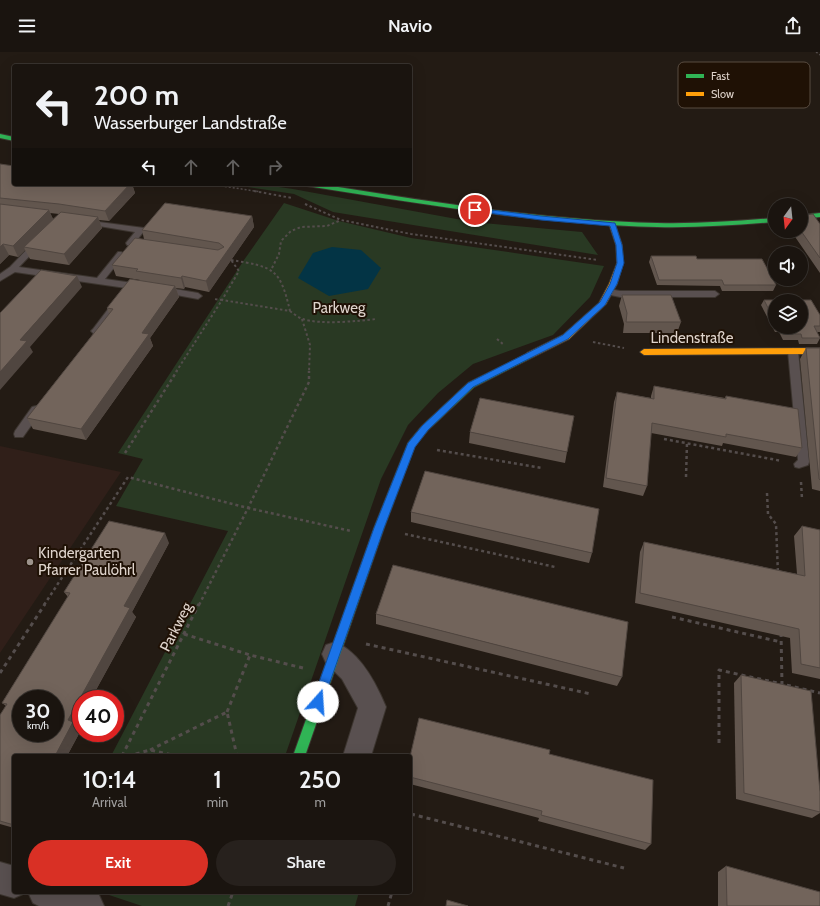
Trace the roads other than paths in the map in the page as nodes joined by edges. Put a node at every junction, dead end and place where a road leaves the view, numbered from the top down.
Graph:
1 (0, 136) edge
2 (12, 139) edge
3 (320, 186) edge
4 (820, 215) edge
5 (808, 216) edge
6 (768, 220) edge
7 (78, 221) edge
8 (612, 224) junction
9 (46, 235) edge
10 (130, 243) junction
11 (153, 247) edge
12 (13, 269) junction
13 (44, 272) junction
14 (0, 278) edge
15 (100, 280) junction
16 (34, 283) edge
17 (131, 285) junction
18 (609, 292) junction
19 (715, 294) dead end
20 (198, 296) dead end
21 (89, 341) edge
22 (793, 351) junction
23 (820, 351) edge
24 (644, 352) road end
25 (42, 403) edge
26 (19, 434) dead end
27 (799, 464) road end
28 (334, 656) junction
29 (300, 754) edge
30 (358, 754) edge
31 (0, 878) edge
32 (12, 881) edge
33 (50, 894) edge
34 (88, 906) edge

1 - 2 street
3 - 8 street
4 - 5 street
6 - 8 street
7 - 10 lane
8 - 18 street
9 - 12 lane
10 - 11 lane
10 - 15 lane
12 - 13 lane
12 - 14 lane
13 - 15 lane
13 - 16 lane
15 - 17 lane
17 - 20 lane
17 - 21 lane
18 - 19 lane
18 - 28 street
22 - 23 street, Lindenstraße
22 - 24 street, Lindenstraße
22 - 27 lane
25 - 26 lane
28 - 29 street
28 - 30 street
31 - 32 street
33 - 34 street

